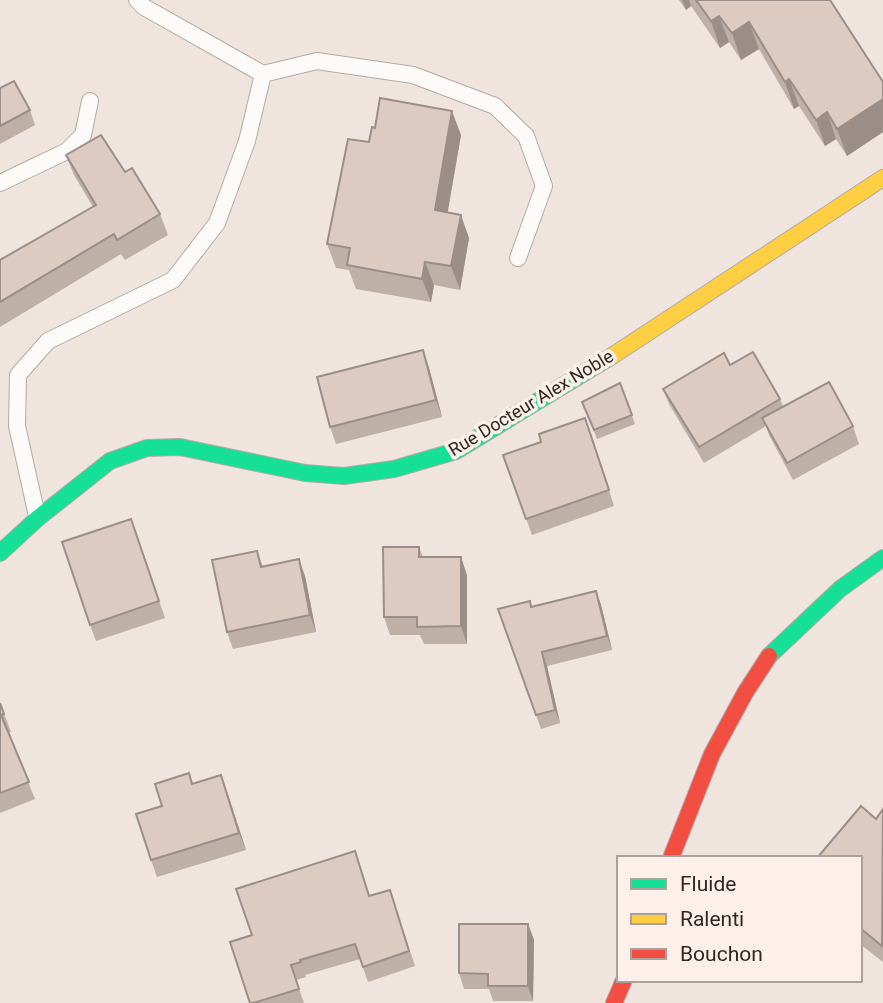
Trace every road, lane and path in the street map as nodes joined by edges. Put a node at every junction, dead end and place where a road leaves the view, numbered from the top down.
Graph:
1 (137, 0) edge
2 (263, 74) junction
3 (90, 101) dead end
4 (883, 177) edge
5 (0, 183) edge
6 (518, 258) dead end
7 (38, 518) junction
8 (0, 553) edge
9 (883, 558) edge
10 (672, 856) edge
11 (623, 982) edge
12 (614, 1003) edge

1 - 2 lane
2 - 6 lane
2 - 7 lane
3 - 5 lane
4 - 7 street, Rue Docteur Alex Noble
7 - 8 street, Rue Docteur Alex Noble
9 - 10 street
11 - 12 street

